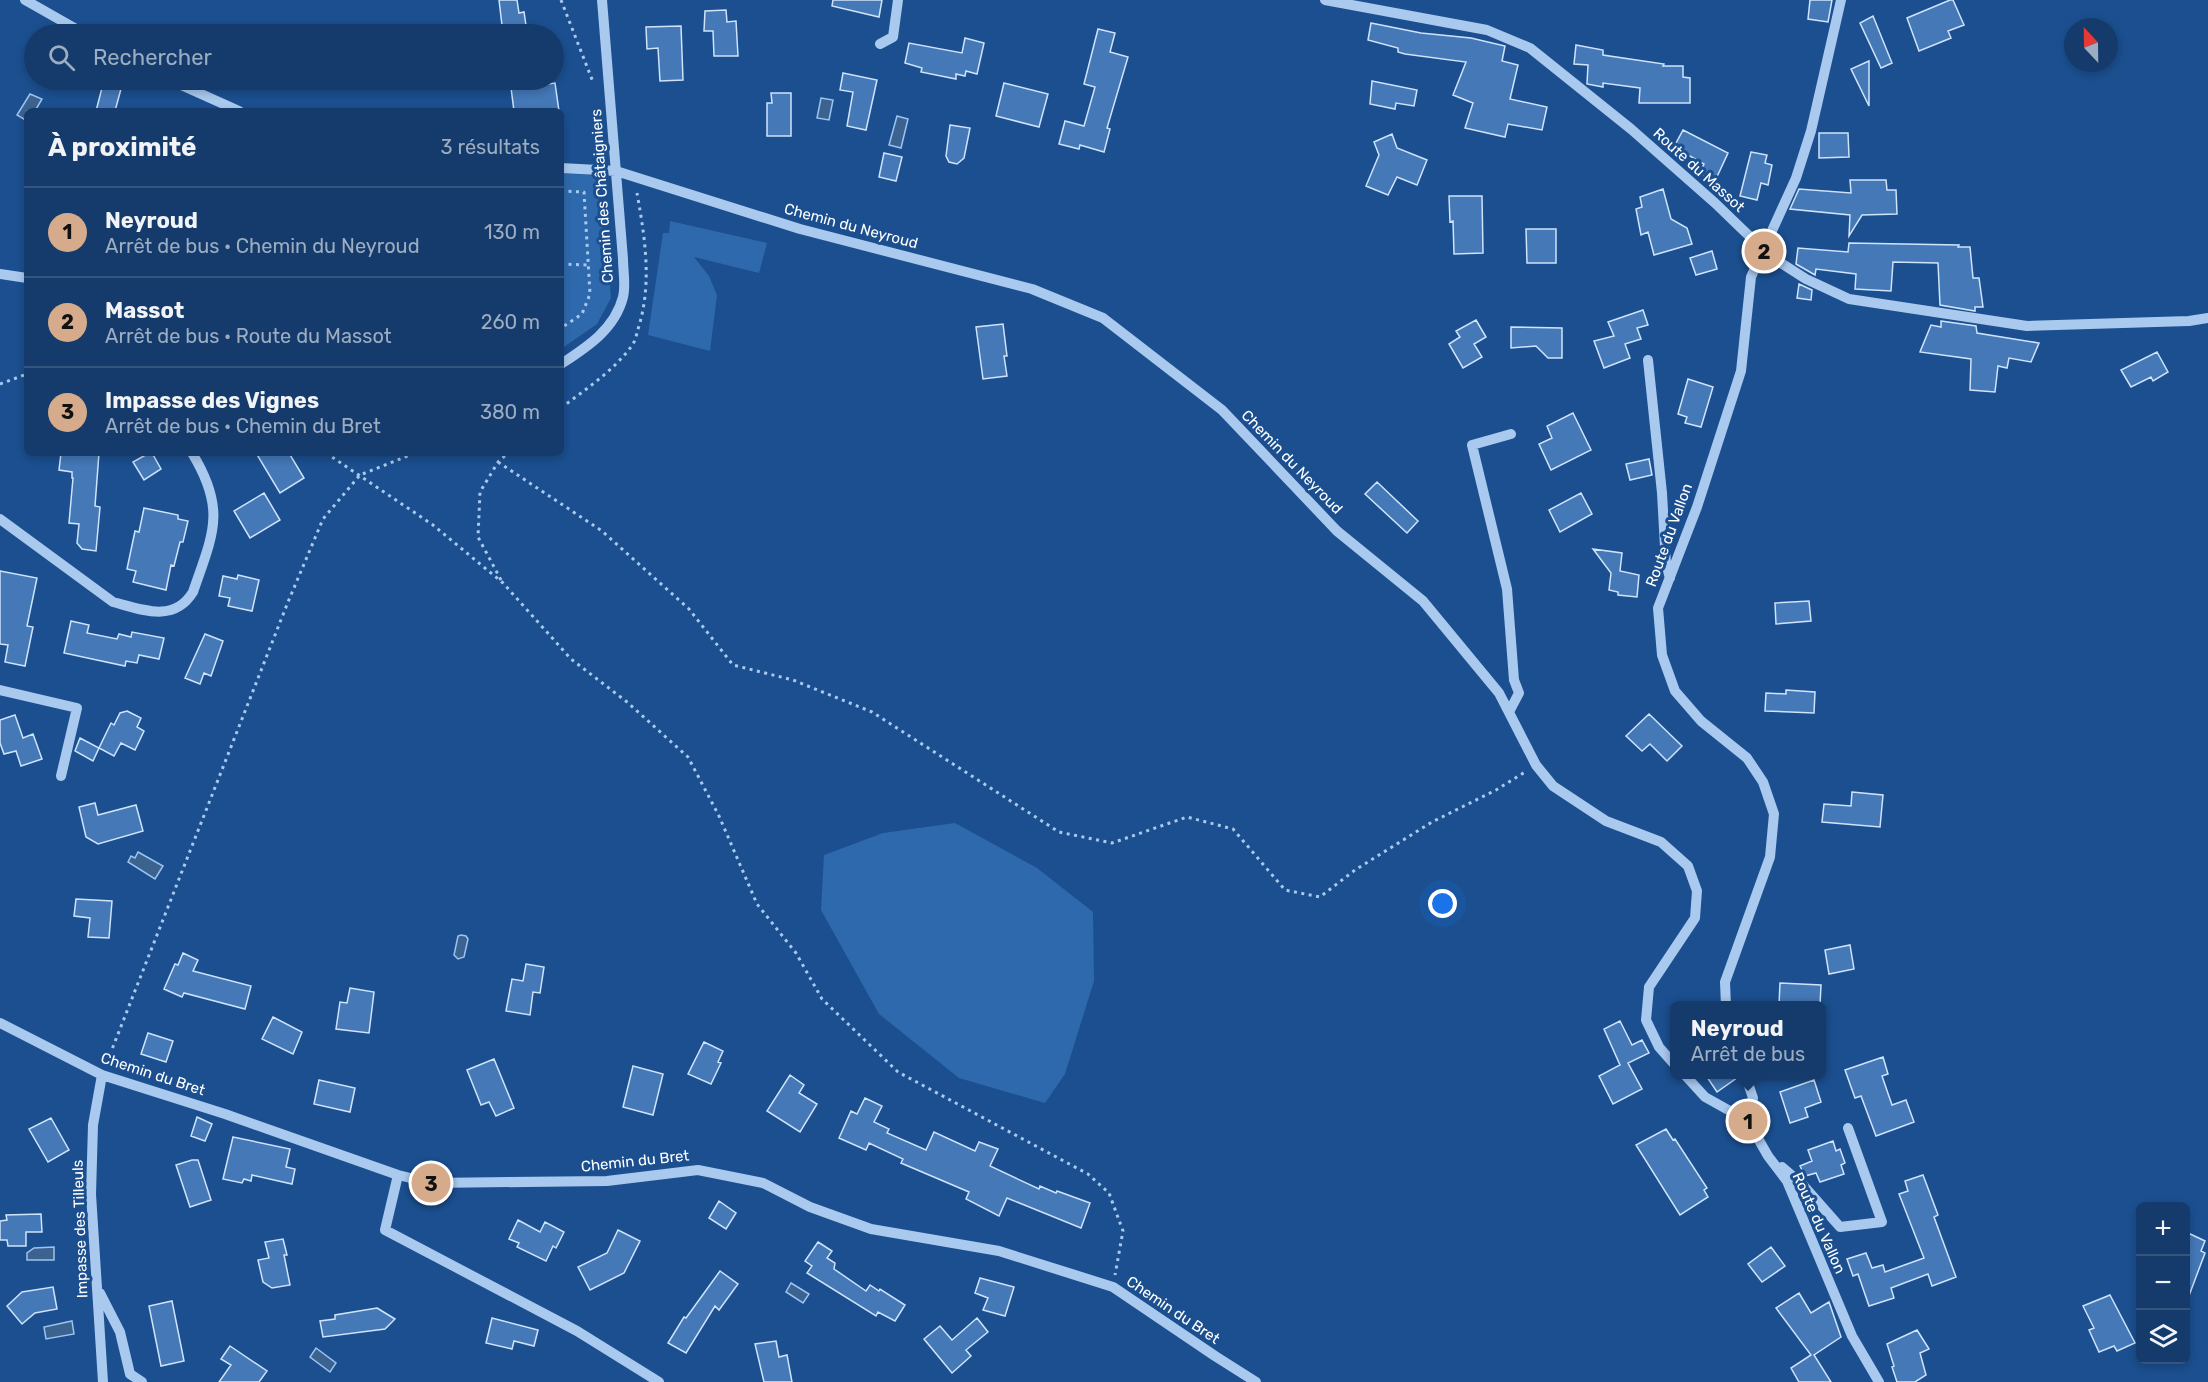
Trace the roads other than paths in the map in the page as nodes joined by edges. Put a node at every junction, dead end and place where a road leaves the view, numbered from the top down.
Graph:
1 (25, 0) edge
2 (602, 0) edge
3 (898, 0) edge
4 (1325, 0) edge
5 (1842, 0) edge
6 (67, 24) edge
7 (880, 44) dead end
8 (192, 90) edge
9 (232, 108) edge
10 (564, 168) edge
11 (616, 171) junction
12 (1764, 250) junction
13 (0, 274) edge
14 (24, 278) edge
15 (2208, 318) edge
16 (1648, 360) dead end
17 (564, 362) edge
18 (1511, 434) dead end
19 (194, 456) edge
20 (0, 519) edge
21 (1670, 578) junction
22 (0, 690) edge
23 (1509, 712) junction
24 (61, 776) dead end
25 (1726, 1001) edge
26 (0, 1023) edge
27 (1670, 1059) edge
28 (102, 1075) junction
29 (1689, 1079) edge
30 (1747, 1079) edge
31 (1749, 1121) junction
32 (1848, 1128) dead end
33 (1768, 1156) junction
34 (398, 1175) junction
35 (97, 1287) junction
36 (103, 1382) edge
37 (142, 1382) edge
38 (659, 1382) edge
39 (1256, 1382) edge
40 (1879, 1382) edge

1 - 6 street
2 - 11 street, Chemin des Châtaigniers
3 - 7 street
4 - 12 street, Route du Massot
5 - 12 street, Route du Vallon
8 - 9 street
10 - 11 street, Chemin du Neyroud
11 - 17 street, Chemin des Châtaigniers
11 - 23 street, Chemin du Neyroud
12 - 15 street, Route du Massot
12 - 21 street, Route du Vallon
13 - 14 street
16 - 21 street
18 - 23 street
19 - 20 street
21 - 25 street, Route du Vallon
22 - 24 street
23 - 27 street, Chemin du Neyroud
26 - 28 street, Chemin du Bret
28 - 34 street, Chemin du Bret
28 - 35 street, Impasse des Tilleuls
29 - 31 street
30 - 31 street
31 - 33 street, Route du Vallon
32 - 33 street
33 - 40 street, Route du Vallon
34 - 38 street
34 - 39 street, Chemin du Bret
35 - 36 street, Impasse des Tilleuls
35 - 37 street

